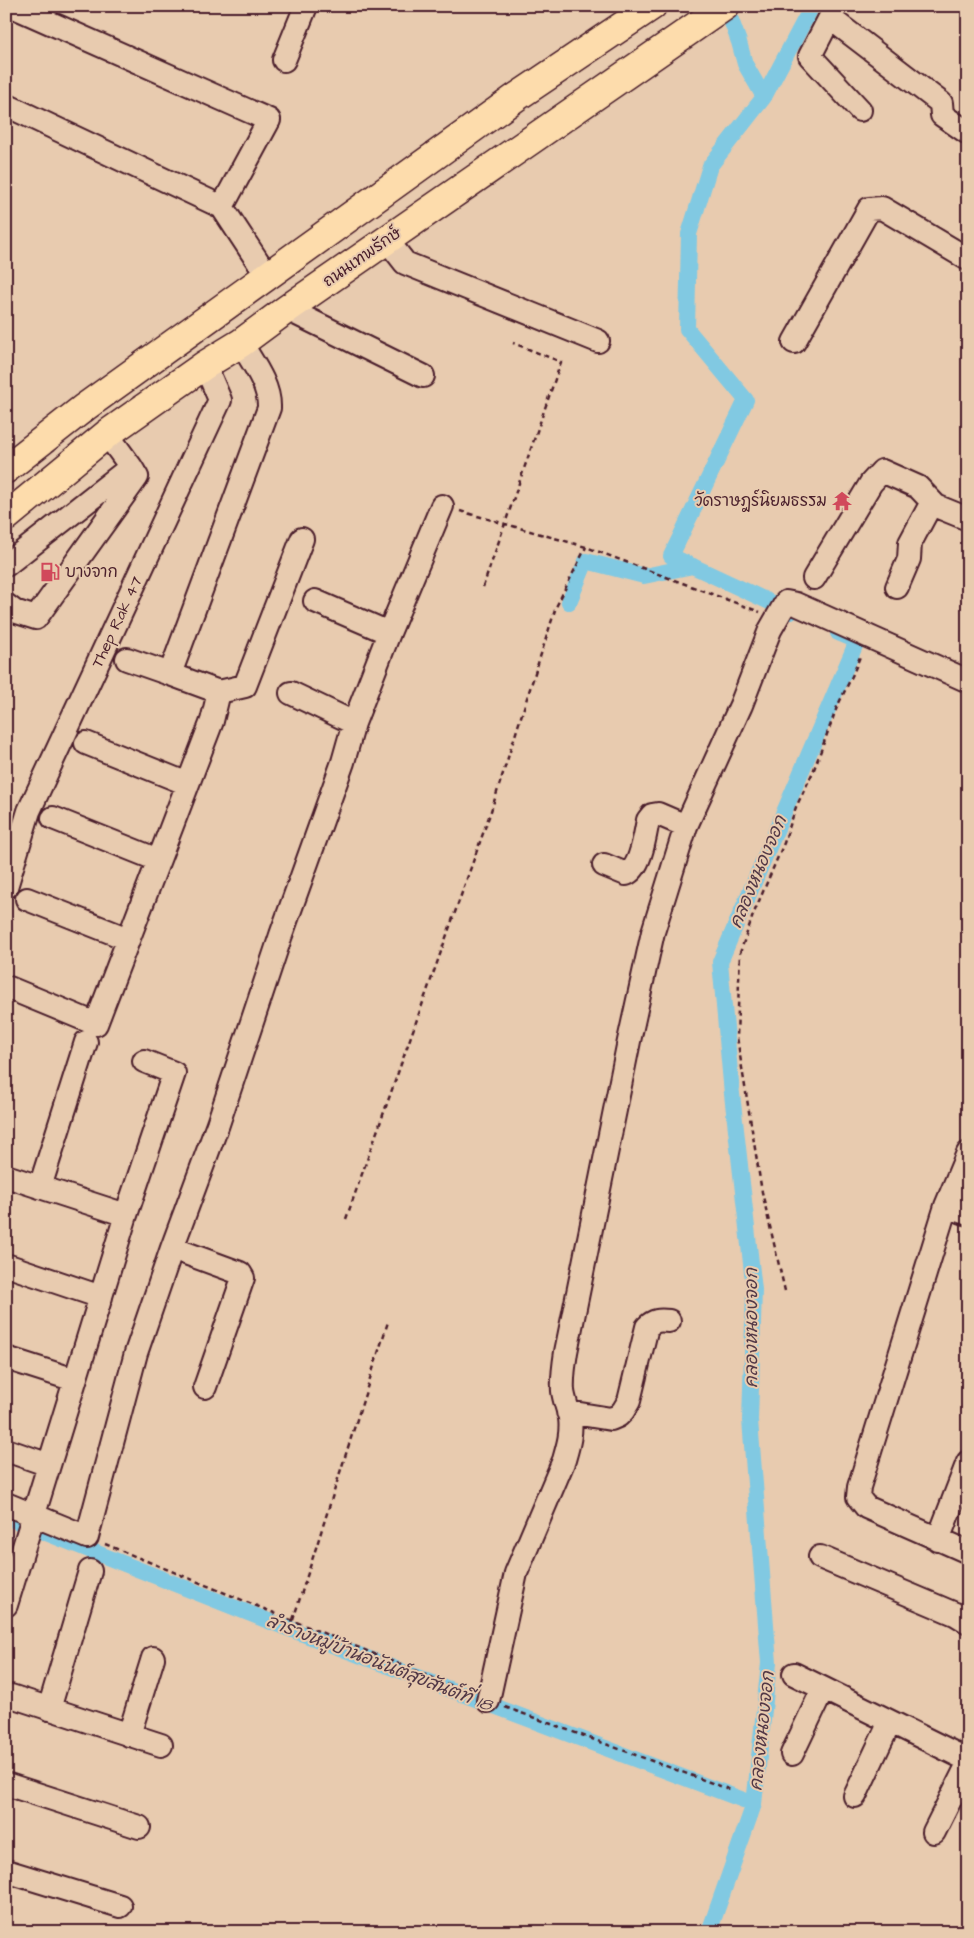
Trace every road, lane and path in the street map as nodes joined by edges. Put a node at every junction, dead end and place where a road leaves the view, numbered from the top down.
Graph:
1 (11, 6) edge
2 (306, 6) edge
3 (652, 6) edge
4 (725, 6) edge
5 (6, 12) edge
6 (833, 12) edge
7 (284, 60) dead end
8 (6, 105) edge
9 (860, 110) dead end
10 (968, 133) edge
11 (222, 207) junction
12 (387, 240) junction
13 (968, 259) edge
14 (268, 277) junction
15 (287, 309) junction
16 (598, 341) dead end
17 (794, 342) dead end
18 (242, 343) junction
19 (513, 343) dead end
20 (205, 365) junction
21 (423, 376) dead end
22 (106, 434) junction
23 (131, 467) junction
24 (6, 469) edge
25 (932, 502) junction
26 (442, 506) joint
27 (6, 517) edge
28 (968, 519) edge
29 (506, 524) junction
30 (302, 539) dead end
31 (586, 547) junction
32 (6, 565) edge
33 (814, 578) dead end
34 (483, 587) dead end
35 (897, 587) dead end
36 (315, 601) dead end
37 (6, 605) edge
38 (777, 617) junction
39 (389, 633) junction
40 (867, 637) junction
41 (127, 659) dead end
42 (170, 674) junction
43 (968, 681) edge
44 (219, 692) junction
45 (291, 693) dead end
46 (354, 723) junction
47 (86, 744) dead end
48 (188, 784) junction
49 (53, 818) dead end
50 (686, 826) junction
51 (158, 860) junction
52 (604, 865) dead end
53 (7, 885) edge
54 (27, 899) dead end
55 (128, 939) junction
56 (8, 988) dead end
57 (86, 1042) dead end
58 (144, 1061) dead end
59 (968, 1153) edge
60 (6, 1176) edge
61 (40, 1187) junction
62 (946, 1206) junction
63 (968, 1214) edge
64 (126, 1215) junction
65 (346, 1219) dead end
66 (172, 1248) junction
67 (6, 1265) edge
68 (785, 1291) dead end
69 (101, 1297) junction
70 (669, 1321) dead end
71 (388, 1322) dead end
72 (6, 1358) edge
73 (75, 1380) junction
74 (205, 1387) dead end
75 (568, 1412) junction
76 (6, 1450) edge
77 (968, 1462) edge
78 (49, 1465) junction
79 (6, 1504) edge
80 (30, 1523) junction
81 (87, 1537) junction
82 (938, 1540) junction
83 (968, 1552) edge
84 (820, 1557) dead end
85 (90, 1571) dead end
86 (6, 1605) edge
87 (293, 1620) junction
88 (968, 1622) edge
89 (153, 1658) dead end
90 (794, 1674) dead end
91 (823, 1689) junction
92 (8, 1700) edge
93 (488, 1701) junction
94 (48, 1709) junction
95 (890, 1722) junction
96 (129, 1735) junction
97 (161, 1745) dead end
98 (792, 1754) dead end
99 (968, 1762) edge
100 (6, 1784) edge
101 (731, 1790) dead end
102 (855, 1796) dead end
103 (138, 1827) dead end
104 (934, 1832) dead end
105 (6, 1871) edge
106 (120, 1906) dead end

1 - 5 street
1 - 11 street
2 - 7 street
3 - 14 main road
4 - 12 main road, ถนนเทพรักษ์
6 - 9 street
6 - 10 street
8 - 11 street
11 - 14 street
12 - 15 main road, ถนนเทพรักษ์
12 - 16 street
13 - 17 street
14 - 24 main road
15 - 18 main road, ถนนเทพรักษ์
15 - 21 street
18 - 20 main road, ถนนเทพรักษ์
18 - 42 street
19 - 29 path
20 - 22 main road, ถนนเทพรักษ์
20 - 53 street, Thep Rak 47
22 - 23 street
22 - 27 main road, ถนนเทพรักษ์
23 - 32 street
23 - 37 street
25 - 28 street
25 - 33 street
25 - 35 street
26 - 29 path
26 - 39 street
29 - 31 path
29 - 34 path
30 - 44 street
31 - 38 path
31 - 65 path
36 - 39 street
38 - 40 street
38 - 50 street
39 - 46 street
40 - 43 street
40 - 68 path
41 - 42 street
42 - 44 street
44 - 48 street
45 - 46 street
46 - 66 street
47 - 48 street
48 - 51 street
49 - 51 street
50 - 52 street
50 - 75 street
51 - 55 street
54 - 55 street
55 - 56 street
57 - 61 street
58 - 64 street
59 - 62 street
60 - 61 street
61 - 64 street
62 - 63 street
62 - 82 street
64 - 69 street
66 - 74 street
66 - 81 street
67 - 69 street
69 - 73 street
70 - 75 street
71 - 87 path
72 - 73 street
73 - 78 street
75 - 93 street
76 - 78 street
77 - 82 street
78 - 80 street
79 - 80 street
80 - 81 street
80 - 86 street
81 - 87 path
82 - 83 street
84 - 88 street
85 - 94 street
87 - 93 path
89 - 96 street
90 - 91 street
91 - 95 street
91 - 98 street
92 - 94 street
93 - 101 path
94 - 96 street
95 - 99 street
95 - 102 street
96 - 97 street
99 - 104 street
100 - 103 street
105 - 106 street

